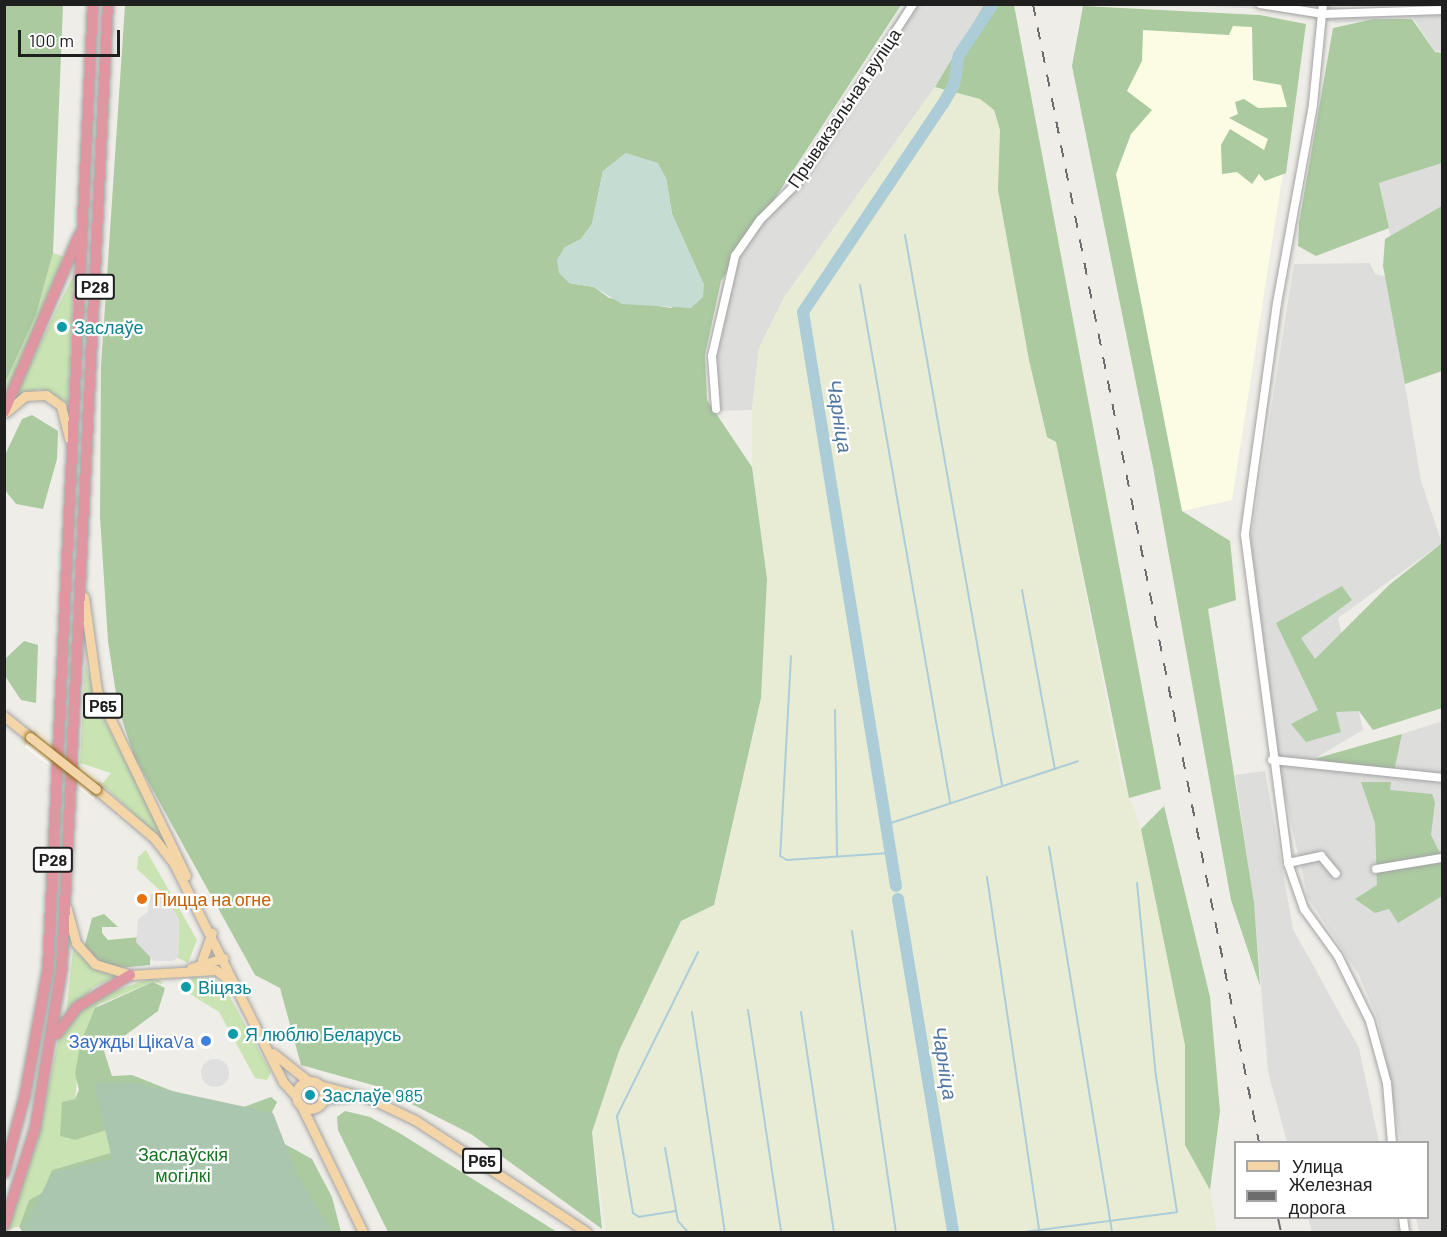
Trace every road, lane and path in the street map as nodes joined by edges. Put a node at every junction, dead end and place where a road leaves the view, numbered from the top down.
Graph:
1 (93, 4) edge
2 (108, 4) edge
3 (913, 4) edge
4 (1260, 4) edge
5 (1323, 4) edge
6 (1443, 10) edge
7 (1323, 14) junction
8 (84, 217) junction
9 (716, 409) dead end
10 (4, 413) edge
11 (71, 457) junction
12 (82, 570) junction
13 (4, 716) edge
14 (1272, 760) junction
15 (1443, 778) edge
16 (1443, 858) edge
17 (1288, 863) junction
18 (1376, 869) dead end
19 (1335, 874) dead end
20 (190, 890) junction
21 (66, 902) junction
22 (212, 933) junction
23 (224, 958) junction
24 (202, 960) junction
25 (191, 968) junction
26 (216, 970) junction
27 (130, 975) junction
28 (240, 991) junction
29 (53, 1043) junction
30 (272, 1052) junction
31 (308, 1081) junction
32 (319, 1085) junction
33 (363, 1096) junction
34 (298, 1100) junction
35 (321, 1102) junction
36 (316, 1130) junction
37 (1392, 1141) edge
38 (4, 1173) edge
39 (4, 1226) edge
40 (363, 1233) edge
41 (587, 1233) edge

1 - 8 highway, Р28
2 - 12 highway, Р28
3 - 9 street, Прывакзальная вуліца
4 - 7 street
5 - 7 street
6 - 7 street
7 - 14 street
8 - 10 highway
8 - 11 highway, Р28
10 - 11 main road
11 - 38 highway, Р28
12 - 20 main road, Р65
12 - 21 highway, Р28
13 - 20 main road, Р65, bridge
14 - 15 street
14 - 17 street
16 - 18 street
17 - 19 street
17 - 37 street
20 - 22 main road, Р65
21 - 27 main road
21 - 29 highway, Р28
22 - 23 main road, Р65
22 - 24 main road
23 - 24 main road
23 - 26 main road
23 - 28 main road, Р65
24 - 25 main road
25 - 26 main road
25 - 27 main road
26 - 28 main road
27 - 29 highway
28 - 30 main road, Р65
29 - 39 highway, Р28
30 - 31 main road, Р65
30 - 34 main road, Р65
31 - 32 main road, Р65
31 - 34 main road
32 - 33 main road, Р65
32 - 35 main road
33 - 35 main road
33 - 41 main road, Р65
34 - 35 main road
34 - 36 main road
35 - 36 main road
36 - 40 main road

